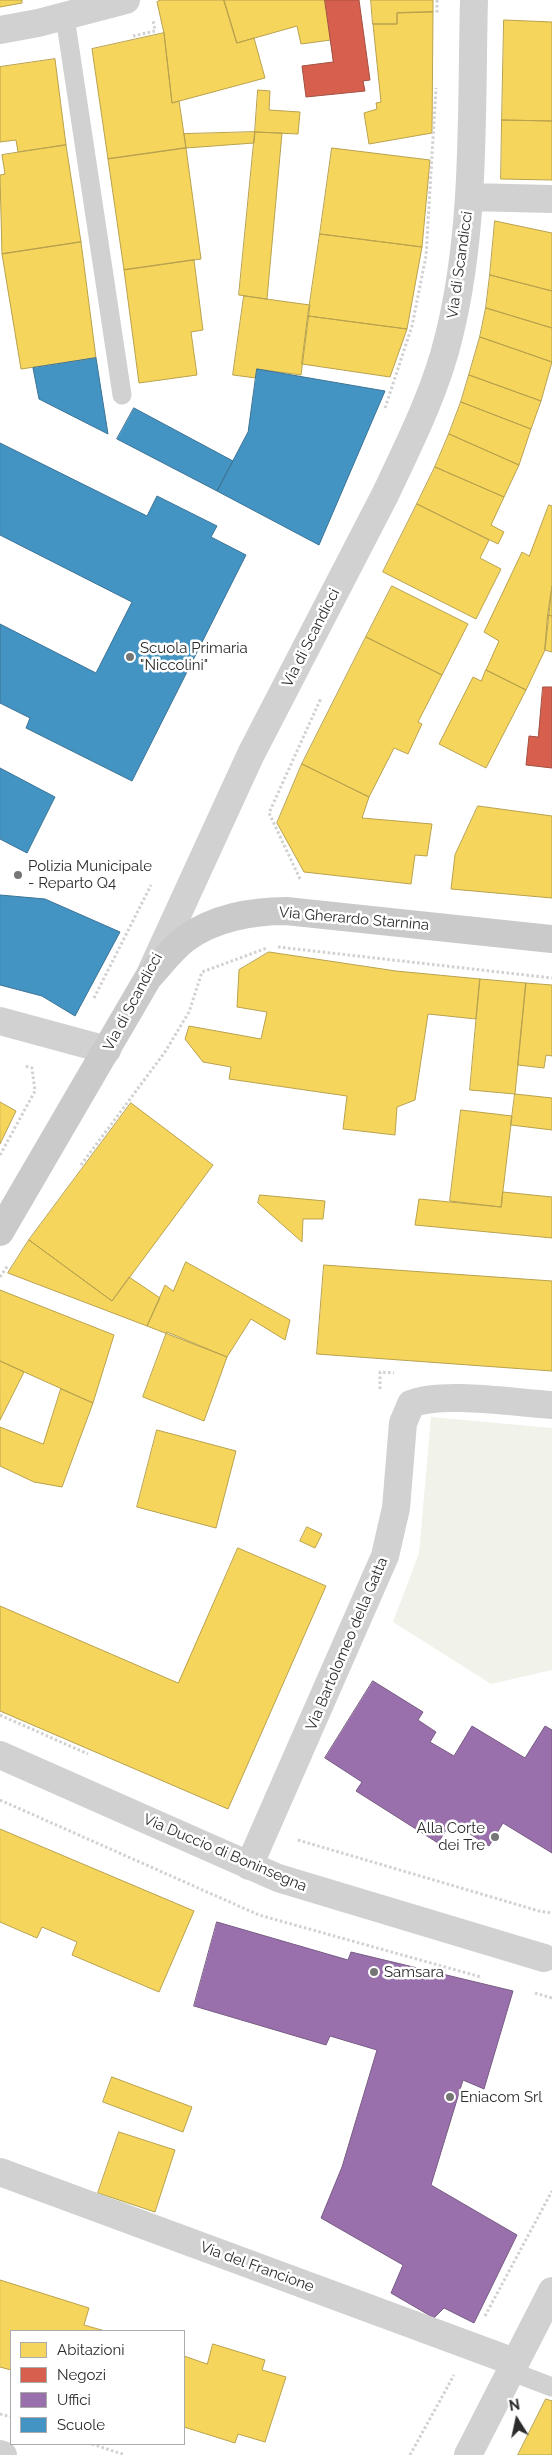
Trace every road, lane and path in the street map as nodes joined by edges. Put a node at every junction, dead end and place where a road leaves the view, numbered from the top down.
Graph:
1 (126, 0) edge
2 (437, 0) edge
3 (474, 0) edge
4 (65, 17) junction
5 (437, 18) dead end
6 (0, 30) edge
7 (436, 84) dead end
8 (469, 197) junction
9 (552, 199) edge
10 (122, 395) dead end
11 (385, 410) dead end
12 (287, 771) dead end
13 (153, 881) dead end
14 (302, 882) dead end
15 (552, 940) edge
16 (148, 978) junction
17 (552, 978) edge
18 (92, 1003) dead end
19 (0, 1021) edge
20 (107, 1050) junction
21 (16, 1063) dead end
22 (0, 1155) edge
23 (77, 1170) dead end
24 (0, 1232) edge
25 (10, 1262) dead end
26 (0, 1276) edge
27 (552, 1405) edge
28 (0, 1754) edge
29 (294, 1838) dead end
30 (249, 1866) junction
31 (552, 1913) edge
32 (549, 1959) edge
33 (0, 2172) edge
34 (552, 2291) edge
35 (512, 2366) junction
36 (552, 2387) edge
37 (95, 2445) edge
38 (126, 2455) edge
39 (468, 2455) edge

1 - 4 street
2 - 5 path
3 - 8 street, Via di Scandicci
4 - 6 street
4 - 10 lane
7 - 11 path
8 - 9 street
8 - 16 street, Via di Scandicci
12 - 14 path
13 - 18 path
15 - 16 street, Via Gherardo Starnina
16 - 20 street, Via di Scandicci
17 - 23 path
19 - 20 street
20 - 24 street, Via di Scandicci
21 - 22 path
25 - 26 path
27 - 30 street, Via Bartolomeo della Gatta
28 - 30 street, Via Duccio di Boninsegna
29 - 31 path
30 - 32 street, Via Duccio di Boninsegna
33 - 35 street, Via del Francione
34 - 35 street
35 - 36 lane
35 - 39 street
37 - 38 path

